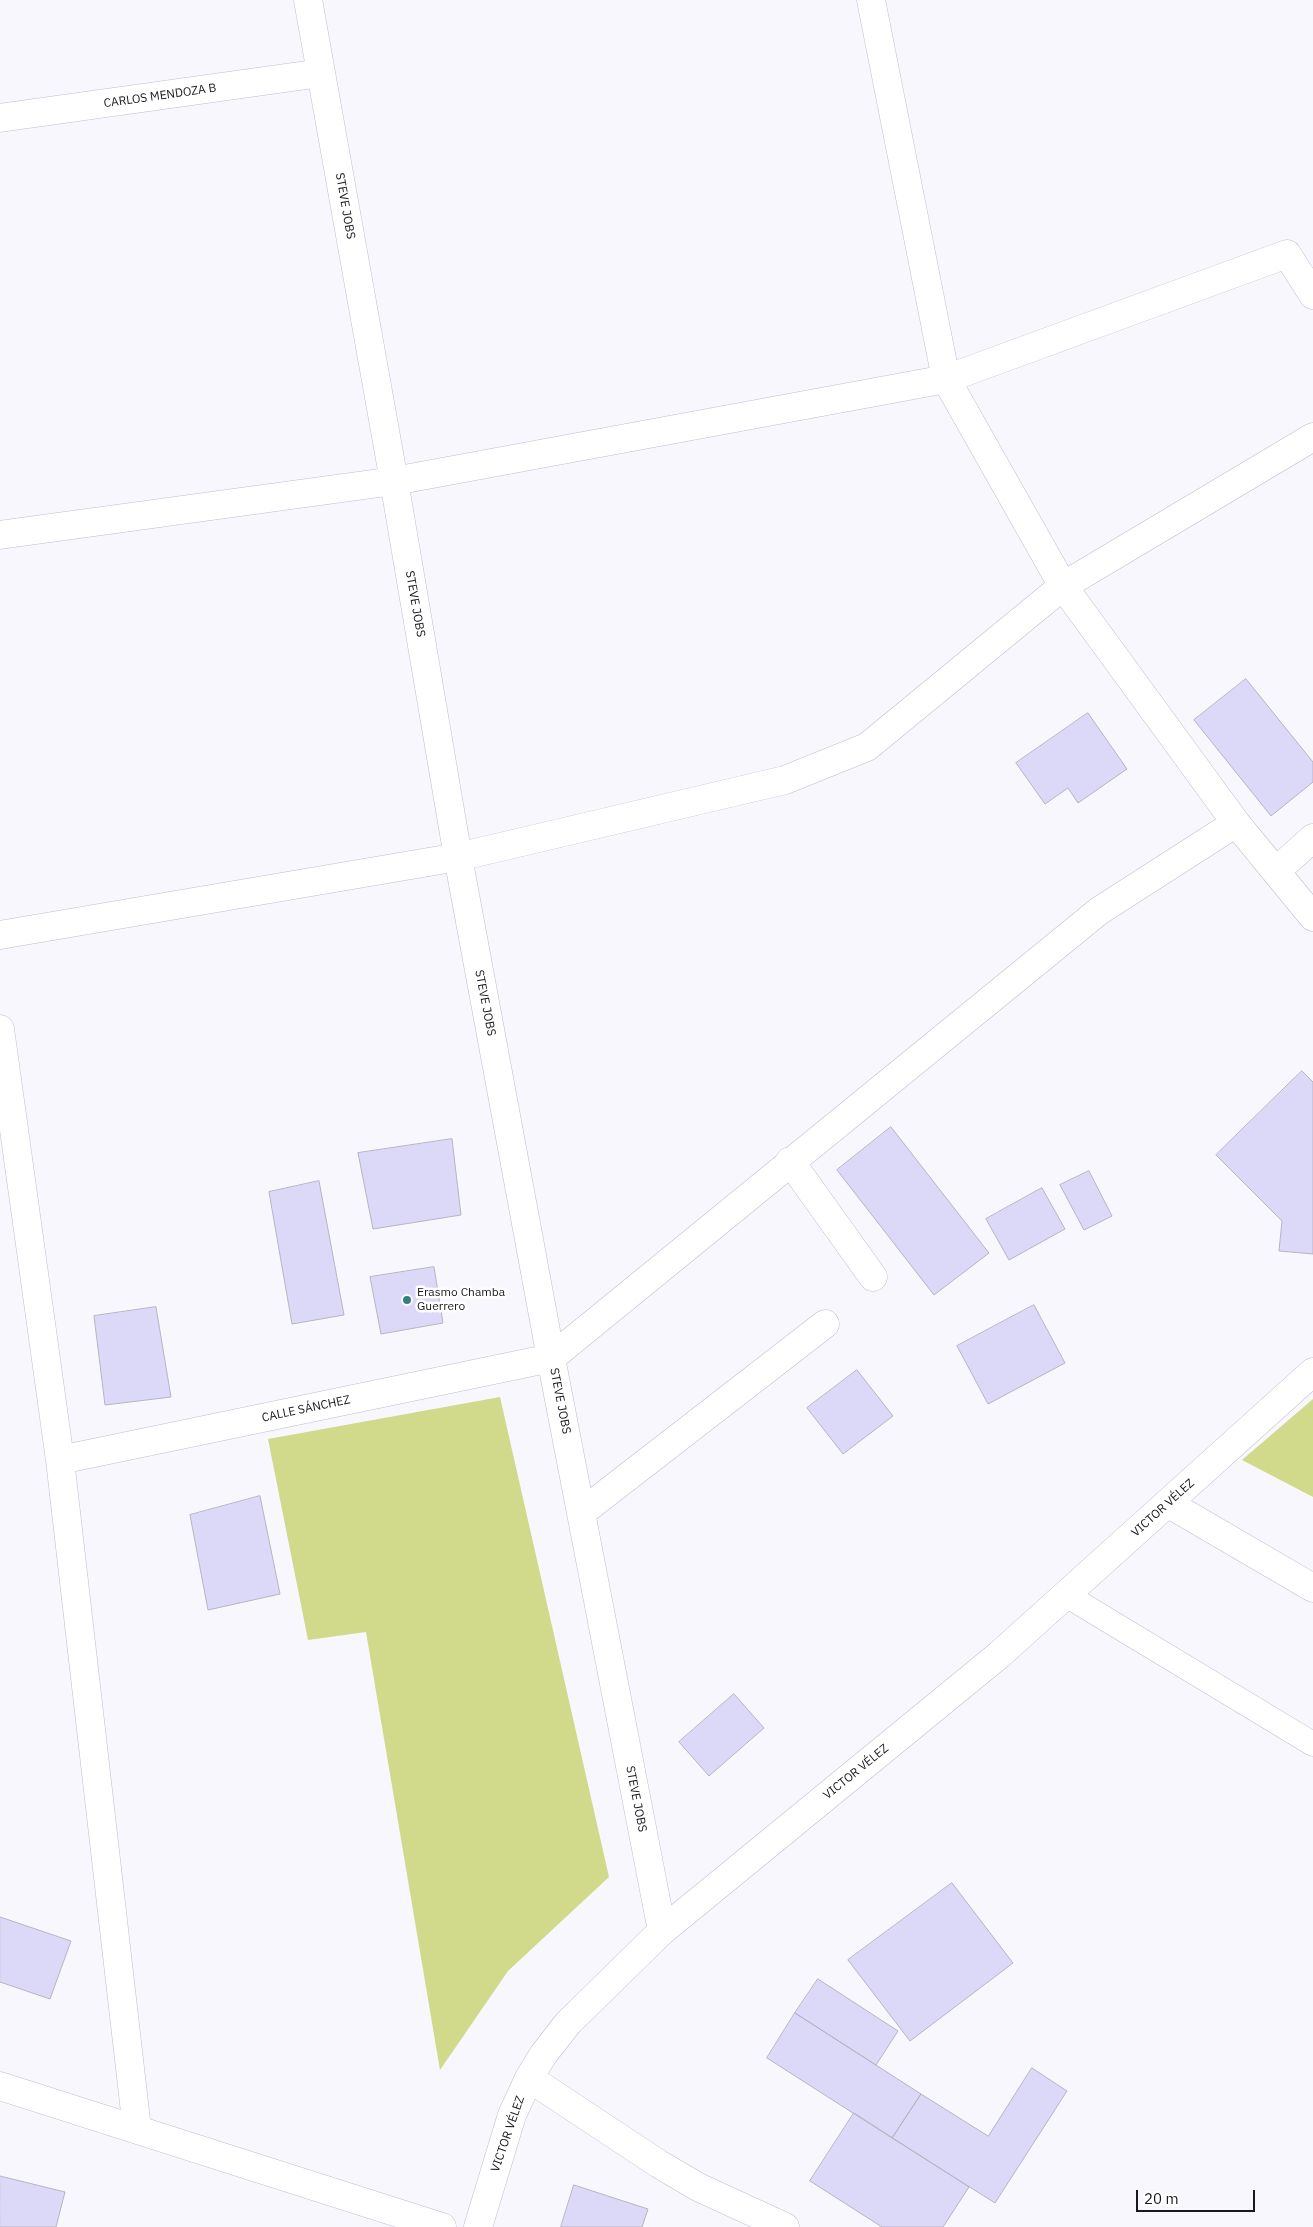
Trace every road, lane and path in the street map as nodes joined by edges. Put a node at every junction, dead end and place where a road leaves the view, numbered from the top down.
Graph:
1 (308, 0) edge
2 (871, 0) edge
3 (321, 73) junction
4 (0, 118) edge
5 (1313, 295) edge
6 (946, 378) junction
7 (1313, 437) edge
8 (394, 480) junction
9 (0, 535) edge
10 (1063, 586) junction
11 (1236, 823) junction
12 (1313, 838) edge
13 (458, 857) junction
14 (1276, 871) junction
15 (1313, 917) edge
16 (0, 935) edge
17 (0, 1030) edge
18 (790, 1162) junction
19 (873, 1277) dead end
20 (825, 1324) dead end
21 (551, 1358) junction
22 (1313, 1372) edge
23 (60, 1460) junction
24 (1169, 1504) junction
25 (581, 1513) junction
26 (1313, 1588) edge
27 (1066, 1595) junction
28 (1313, 1744) edge
29 (662, 1931) junction
30 (529, 2078) junction
31 (0, 2086) edge
32 (137, 2129) junction
33 (442, 2227) edge
34 (478, 2227) edge
35 (785, 2227) edge

1 - 3 street, STEVE JOBS
2 - 6 street
3 - 4 street, CARLOS MENDOZA B
3 - 8 street, STEVE JOBS
5 - 6 street
6 - 8 street
6 - 10 street
7 - 10 street
8 - 9 street
8 - 13 street, STEVE JOBS
10 - 11 street
10 - 13 street
11 - 14 street
11 - 18 street
12 - 14 street
13 - 16 street
13 - 21 street, STEVE JOBS
14 - 15 street
17 - 23 street
18 - 19 street
18 - 21 street
20 - 25 street
21 - 23 street, CALLE SÁNCHEZ
21 - 25 street, STEVE JOBS
22 - 24 street, VICTOR VÉLEZ
23 - 32 street
24 - 26 street
24 - 27 street, VICTOR VÉLEZ
25 - 29 street, STEVE JOBS
27 - 28 lane
27 - 29 street, VICTOR VÉLEZ
29 - 30 street, VICTOR VÉLEZ
30 - 34 street, VICTOR VÉLEZ
30 - 35 street
31 - 32 street
32 - 33 street

